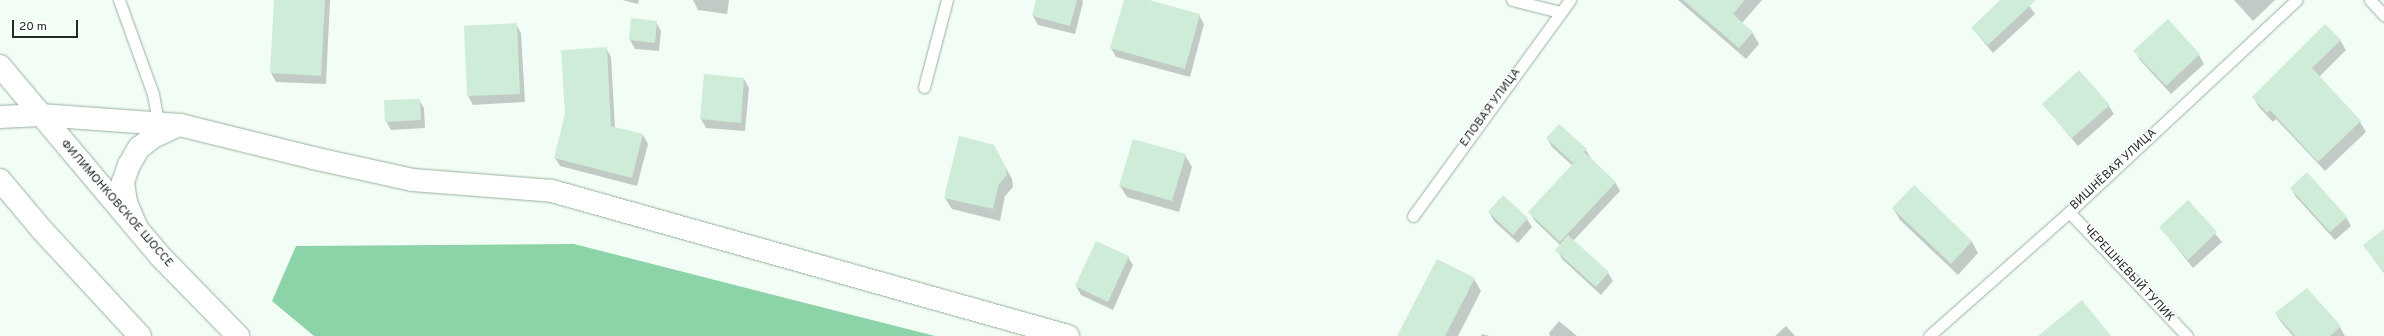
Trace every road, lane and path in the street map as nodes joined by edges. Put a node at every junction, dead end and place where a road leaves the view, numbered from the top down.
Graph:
1 (119, 0) edge
2 (947, 0) edge
3 (1512, 0) edge
4 (1570, 0) edge
5 (2296, 0) edge
6 (2370, 0) edge
7 (1560, 12) junction
8 (2384, 15) edge
9 (0, 66) edge
10 (924, 87) dead end
11 (40, 115) junction
12 (0, 117) edge
13 (158, 123) junction
14 (180, 125) junction
15 (0, 180) edge
16 (2069, 212) junction
17 (1412, 216) dead end
18 (138, 230) junction
19 (140, 336) edge
20 (238, 336) edge
21 (1068, 336) edge
22 (1929, 336) edge
23 (2187, 336) edge

1 - 13 lane
2 - 10 lane
3 - 7 lane
4 - 7 lane, ЕЛОВАЯ УЛИЦА
5 - 16 lane, ВИШНЁВАЯ УЛИЦА
6 - 8 lane
7 - 17 lane, ЕЛОВАЯ УЛИЦА
9 - 11 street, ФИЛИМОНКОВСКОЕ ШОССЕ
11 - 12 street
11 - 13 street
11 - 18 street, ФИЛИМОНКОВСКОЕ ШОССЕ
13 - 14 street
14 - 18 street
14 - 21 street
15 - 19 street
16 - 22 lane, ВИШНЁВАЯ УЛИЦА
16 - 23 lane, ЧЕРЕШНЕВЫЙ ТУПИК
18 - 20 street, ФИЛИМОНКОВСКОЕ ШОССЕ

